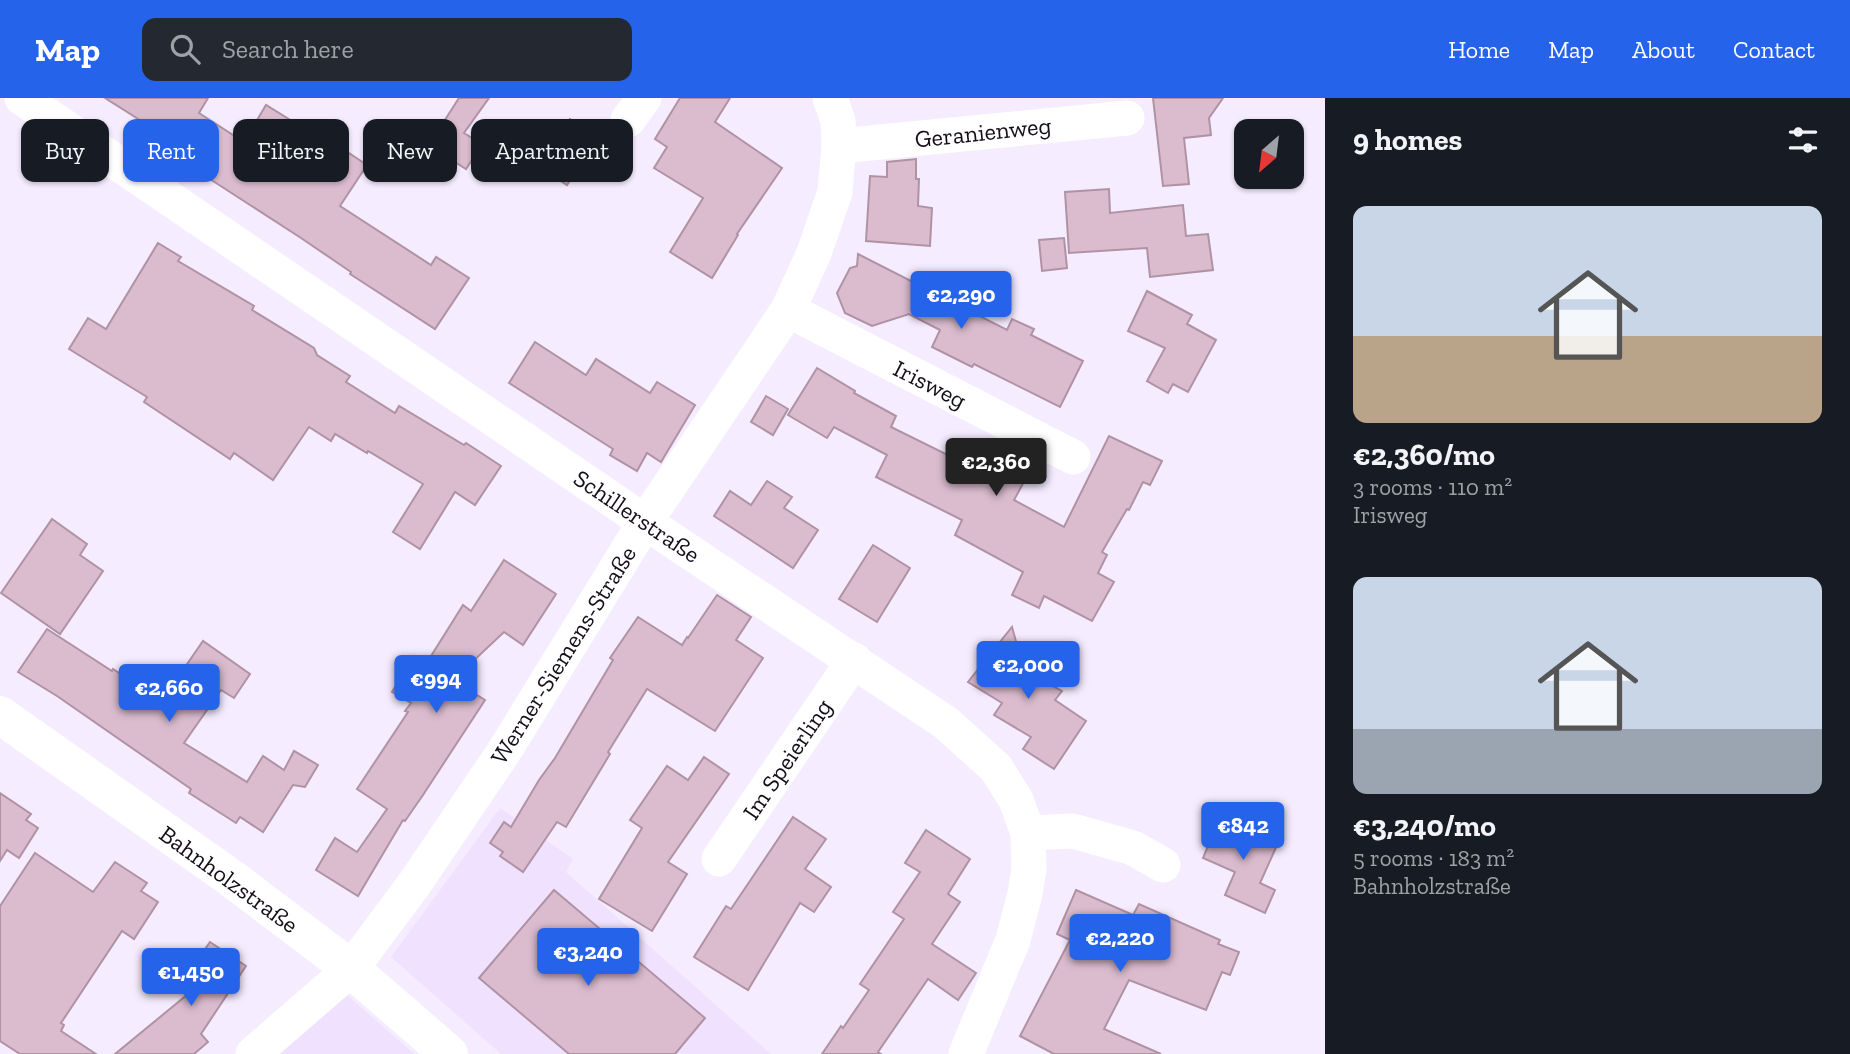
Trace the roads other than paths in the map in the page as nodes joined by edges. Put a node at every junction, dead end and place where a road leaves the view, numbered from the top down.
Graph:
1 (22, 98) edge
2 (830, 98) edge
3 (1127, 118) dead end
4 (839, 146) junction
5 (788, 310) junction
6 (1073, 457) dead end
7 (645, 522) junction
8 (854, 660) junction
9 (0, 715) edge
10 (1028, 833) junction
11 (719, 859) dead end
12 (1163, 865) dead end
13 (351, 969) junction
14 (978, 1051) edge
15 (253, 1054) edge
16 (449, 1054) edge

1 - 7 street, Schillerstraße
2 - 4 street, Werner-Siemens-Straße
3 - 4 street, Geranienweg
4 - 5 street, Werner-Siemens-Straße
5 - 6 street, Irisweg
5 - 7 street, Werner-Siemens-Straße
7 - 8 street, Schillerstraße
7 - 13 street, Werner-Siemens-Straße
8 - 10 street, Schillerstraße
8 - 11 street, Im Speierling
9 - 13 street, Bahnholzstraße
10 - 12 street
10 - 14 street, Schillerstraße
13 - 15 street, Werner-Siemens-Straße
13 - 16 street, Bahnholzstraße

